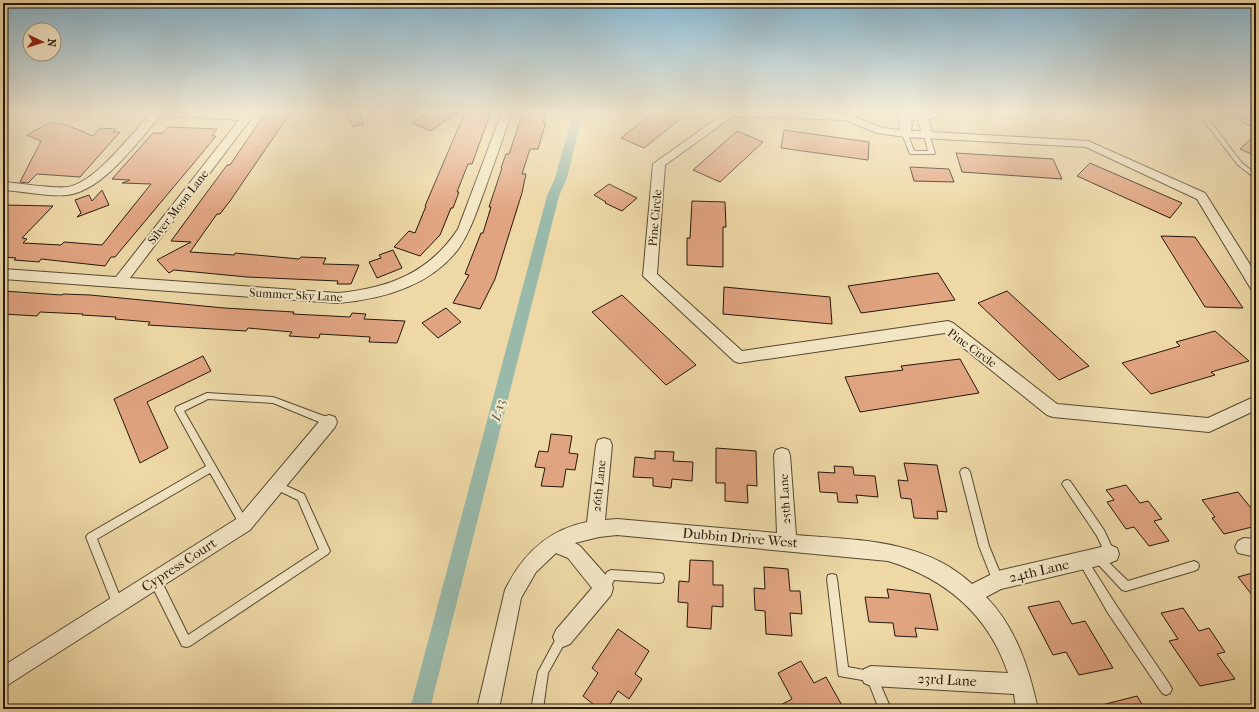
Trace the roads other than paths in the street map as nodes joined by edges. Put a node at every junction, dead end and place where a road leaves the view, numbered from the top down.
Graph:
1 (127, 145) edge
2 (225, 145) edge
3 (495, 145) edge
4 (685, 145) edge
5 (909, 145) edge
6 (930, 145) edge
7 (1091, 145) edge
8 (1226, 145) edge
9 (1256, 177) edge
10 (3, 186) edge
11 (3, 274) edge
12 (119, 283) junction
13 (1256, 285) edge
14 (1256, 403) edge
15 (328, 422) joint
16 (604, 445) dead end
17 (782, 455) dead end
18 (212, 467) junction
19 (966, 472) dead end
20 (1067, 484) dead end
21 (276, 486) junction
22 (244, 524) junction
23 (595, 528) junction
24 (787, 542) junction
25 (555, 543) junction
26 (1097, 557) junction
27 (1194, 566) dead end
28 (660, 578) dead end
29 (832, 579) dead end
30 (155, 580) junction
31 (998, 580) junction
32 (604, 588) junction
33 (971, 596) junction
34 (118, 604) junction
35 (563, 637) joint
36 (871, 676) junction
37 (3, 678) edge
38 (1023, 684) junction
39 (1166, 689) dead end
40 (488, 709) edge
41 (537, 709) edge
42 (885, 709) edge
43 (1027, 709) edge

1 - 10 street
2 - 12 street, Silver Moon Lane
3 - 12 street, Summer Sky Lane
4 - 14 street, Pine Circle
5 - 6 lane
7 - 13 street, Pine Circle
8 - 9 lane
11 - 12 street, Summer Sky Lane
15 - 18 lane
15 - 21 street, Cypress Court
16 - 23 street, 26th Lane
17 - 24 street, 25th Lane
18 - 22 lane
18 - 34 lane
19 - 31 lane
20 - 26 lane
21 - 22 street, Cypress Court
21 - 30 lane
22 - 30 street, Cypress Court
23 - 24 street, Dubbin Drive West
23 - 25 street, Dubbin Drive West
24 - 33 street, Dubbin Drive West
25 - 32 street
25 - 40 street, Dubbin Drive West
26 - 27 lane
26 - 31 street, 24th Lane
26 - 39 lane
28 - 32 lane
29 - 36 lane
30 - 34 street, Cypress Court
31 - 33 street, 24th Lane
32 - 35 street
33 - 38 street, Dubbin Drive West
34 - 37 street, Cypress Court
35 - 41 lane
36 - 38 street, 23rd Lane
36 - 42 lane
38 - 43 street, Dubbin Drive West

